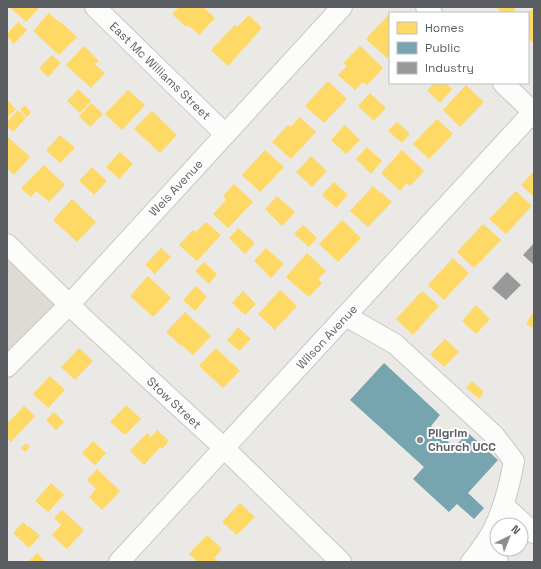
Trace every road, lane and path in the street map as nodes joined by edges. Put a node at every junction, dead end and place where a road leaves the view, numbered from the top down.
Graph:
1 (95, 7) edge
2 (342, 7) edge
3 (504, 84) edge
4 (534, 112) edge
5 (225, 134) junction
6 (7, 244) edge
7 (69, 304) junction
8 (346, 316) junction
9 (7, 367) edge
10 (224, 448) junction
11 (504, 505) junction
12 (534, 533) edge
13 (477, 555) edge
14 (119, 562) edge
15 (341, 562) edge
16 (498, 562) edge

1 - 5 street, East Mc Williams Street
2 - 5 street, Weis Avenue
3 - 4 street
4 - 8 street, Wilson Avenue
5 - 7 street, Weis Avenue
6 - 7 street, Stow Street
7 - 9 street, Weis Avenue
7 - 10 street, Stow Street
8 - 10 street, Wilson Avenue
8 - 11 street
10 - 14 street, Wilson Avenue
10 - 15 street, Stow Street
11 - 12 street
11 - 13 street
13 - 16 street

